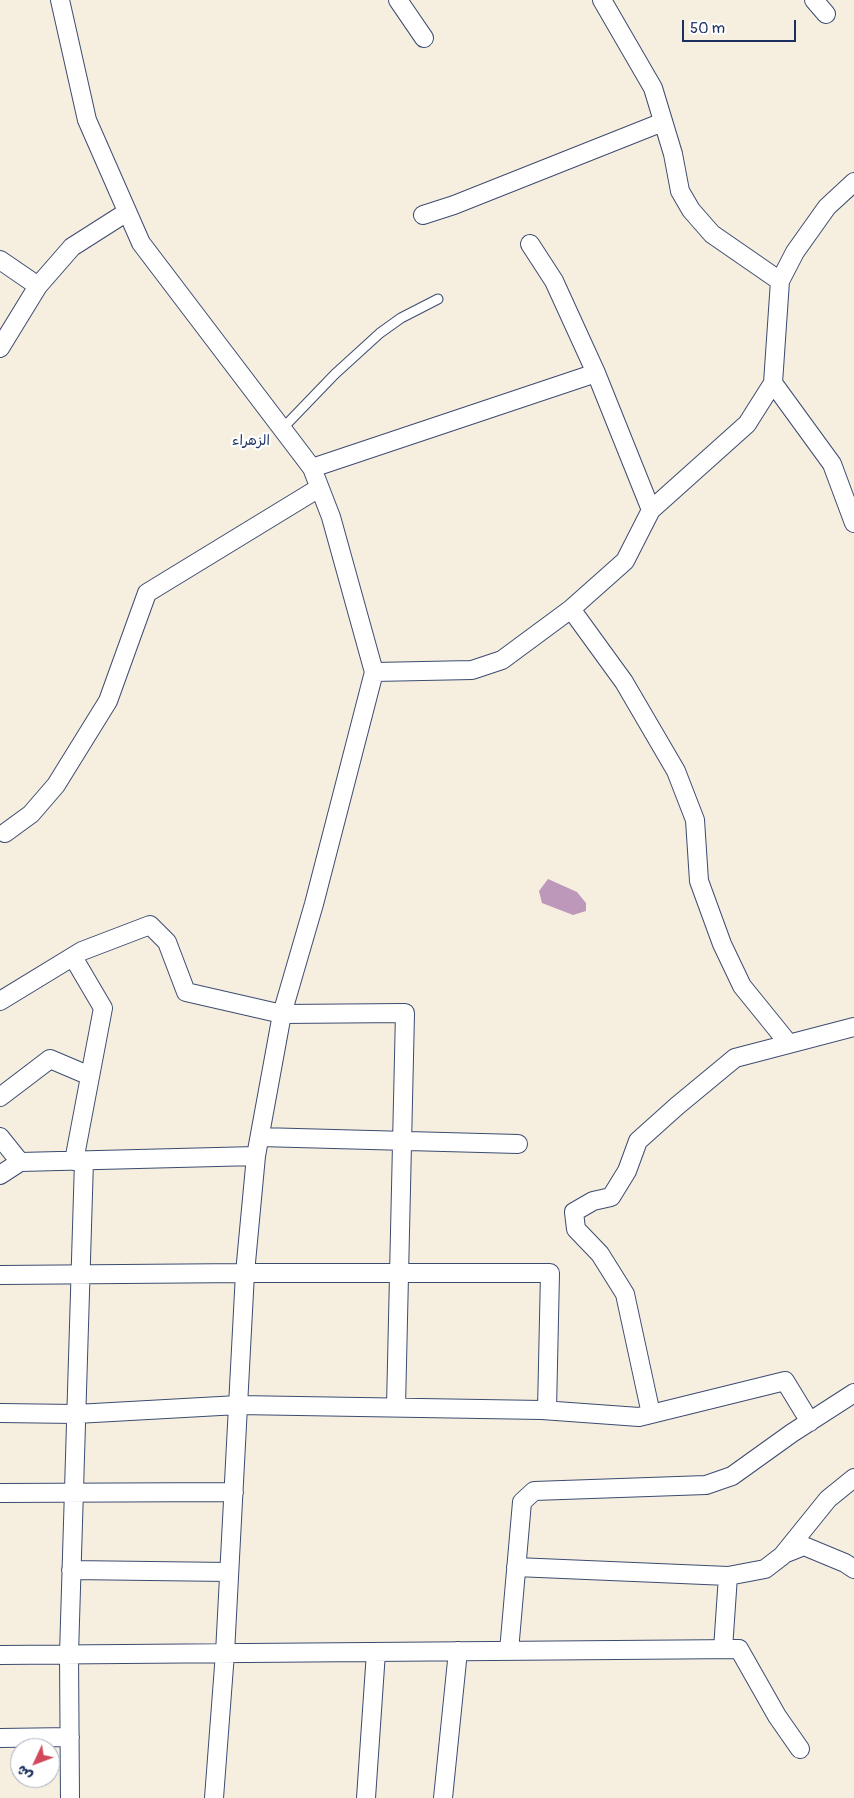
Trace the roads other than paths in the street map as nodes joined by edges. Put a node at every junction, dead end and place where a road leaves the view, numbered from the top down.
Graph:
1 (60, 0) edge
2 (398, 0) edge
3 (602, 0) edge
4 (814, 0) edge
5 (826, 14) dead end
6 (424, 38) dead end
7 (663, 122) junction
8 (854, 182) edge
9 (127, 212) junction
10 (423, 215) dead end
11 (530, 244) dead end
12 (0, 260) edge
13 (780, 281) junction
14 (38, 286) junction
15 (438, 299) dead end
16 (0, 348) edge
17 (596, 373) junction
18 (773, 383) junction
19 (282, 429) junction
20 (312, 468) junction
21 (319, 488) junction
22 (651, 510) junction
23 (854, 523) edge
24 (571, 609) junction
25 (374, 672) junction
26 (5, 834) dead end
27 (73, 957) junction
28 (0, 1001) edge
29 (282, 1014) junction
30 (854, 1027) edge
31 (790, 1044) junction
32 (90, 1076) junction
33 (0, 1097) edge
34 (0, 1137) edge
35 (260, 1137) junction
36 (402, 1140) junction
37 (518, 1144) dead end
38 (256, 1156) junction
39 (79, 1161) junction
40 (20, 1162) junction
41 (0, 1175) edge
42 (245, 1273) junction
43 (399, 1273) junction
44 (80, 1274) junction
45 (0, 1275) edge
46 (854, 1393) edge
47 (238, 1405) junction
48 (396, 1407) junction
49 (547, 1410) junction
50 (0, 1413) edge
51 (76, 1414) junction
52 (651, 1414) junction
53 (810, 1422) junction
54 (850, 1484) edge
55 (234, 1492) junction
56 (0, 1493) edge
57 (74, 1493) junction
58 (782, 1556) junction
59 (516, 1567) junction
60 (854, 1569) edge
61 (71, 1570) junction
62 (230, 1572) junction
63 (728, 1576) junction
64 (723, 1649) junction
65 (458, 1651) junction
66 (509, 1651) junction
67 (376, 1652) junction
68 (225, 1653) junction
69 (69, 1654) junction
70 (0, 1655) edge
71 (70, 1737) junction
72 (0, 1738) edge
73 (800, 1748) dead end
74 (70, 1798) edge
75 (214, 1798) edge
76 (366, 1798) edge
77 (443, 1798) edge

1 - 9 street
2 - 6 street
3 - 7 street
4 - 5 street
7 - 10 street
7 - 13 street
8 - 13 street
9 - 14 street
9 - 19 street
11 - 17 street
12 - 14 street
13 - 18 street
14 - 16 street
15 - 19 lane
17 - 20 street
17 - 22 street
18 - 22 street
18 - 23 street
19 - 20 street
20 - 21 street
21 - 25 street
21 - 26 street
22 - 24 street
24 - 25 street
24 - 31 street
25 - 29 street
27 - 28 street
27 - 29 street
27 - 32 street
29 - 35 street
29 - 36 street
30 - 31 street
31 - 52 street
32 - 33 street
32 - 39 street
34 - 40 street
35 - 36 street
35 - 38 street
36 - 37 street
36 - 43 street
38 - 39 street
38 - 42 street
39 - 40 street
39 - 44 street
40 - 41 street
42 - 43 street
42 - 44 street
42 - 47 street
43 - 48 street
43 - 49 street
44 - 45 street
44 - 51 street
46 - 53 street
47 - 48 street
47 - 51 street
47 - 55 street
48 - 49 street
49 - 52 street
50 - 51 street
51 - 57 street
52 - 53 street
53 - 59 street
54 - 58 street
55 - 57 street
55 - 62 street
56 - 57 street
57 - 61 street
58 - 60 street
58 - 63 street
59 - 63 street
59 - 66 street
61 - 62 street
61 - 69 street
62 - 68 street
63 - 64 street
64 - 66 street
64 - 73 street
65 - 66 street
65 - 67 street
65 - 77 street
67 - 68 street
67 - 76 street
68 - 69 street
68 - 75 street
69 - 70 street
69 - 71 street
71 - 72 street
71 - 74 street

